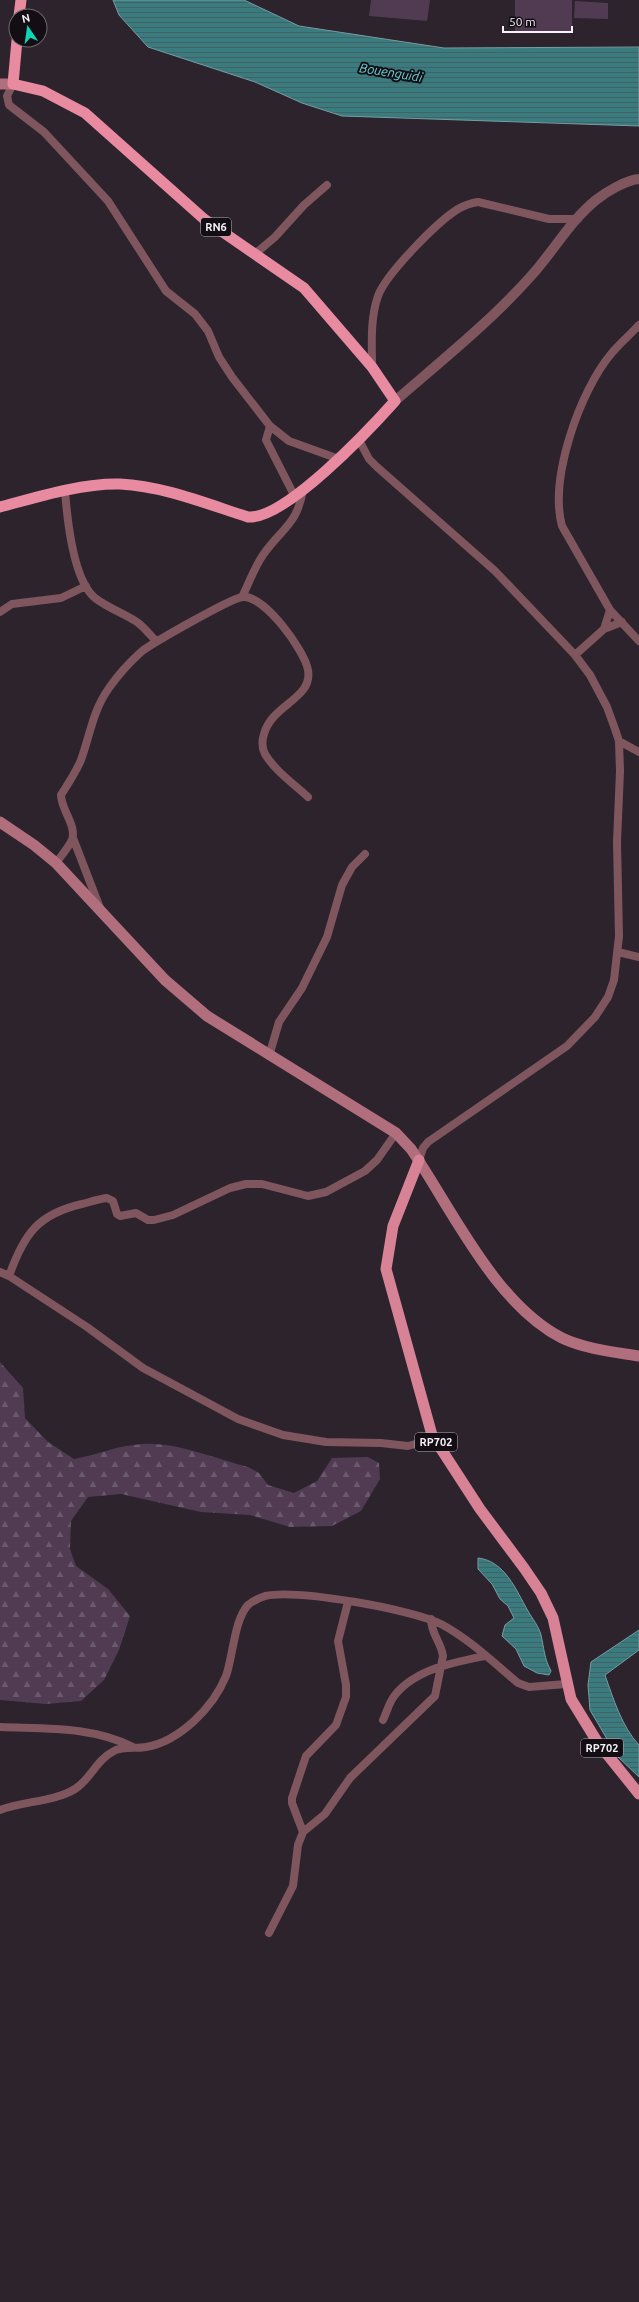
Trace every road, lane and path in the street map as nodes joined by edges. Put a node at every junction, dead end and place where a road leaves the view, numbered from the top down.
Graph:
1 (16, 48) edge
2 (0, 84) edge
3 (13, 84) junction
4 (639, 179) edge
5 (327, 185) dead end
6 (578, 219) junction
7 (255, 254) junction
8 (639, 326) edge
9 (372, 367) junction
10 (395, 401) junction
11 (270, 426) junction
12 (359, 440) junction
13 (339, 459) junction
14 (66, 490) junction
15 (299, 492) junction
16 (0, 507) edge
17 (86, 586) junction
18 (242, 597) junction
19 (610, 610) junction
20 (0, 612) edge
21 (622, 622) junction
22 (604, 629) junction
23 (156, 641) junction
24 (639, 641) edge
25 (575, 655) junction
26 (619, 741) junction
27 (639, 752) edge
28 (308, 797) dead end
29 (0, 822) edge
30 (73, 838) junction
31 (365, 854) dead end
32 (56, 863) junction
33 (101, 910) junction
34 (618, 952) junction
35 (639, 957) edge
36 (268, 1056) junction
37 (396, 1133) junction
38 (419, 1160) junction
39 (0, 1272) edge
40 (9, 1276) junction
41 (639, 1356) edge
42 (432, 1435) junction
43 (348, 1602) junction
44 (431, 1619) junction
45 (485, 1656) junction
46 (442, 1666) junction
47 (566, 1684) junction
48 (383, 1720) dead end
49 (0, 1727) edge
50 (133, 1747) junction
51 (639, 1794) edge
52 (0, 1810) edge
53 (303, 1832) junction
54 (269, 1933) dead end

1 - 3 highway
2 - 3 main road
3 - 7 highway, RN6
3 - 11 street
4 - 6 street
5 - 7 street
6 - 9 street
6 - 10 street
7 - 9 highway, RN6
8 - 19 street
9 - 10 highway, RN6
10 - 12 highway
11 - 13 street
11 - 15 street
12 - 13 highway
12 - 25 street
13 - 15 highway
14 - 15 highway
14 - 16 highway
14 - 17 street
15 - 18 street
17 - 20 street
17 - 23 street
18 - 23 street
18 - 28 street
19 - 21 street
19 - 22 street
21 - 22 street
21 - 24 street
22 - 25 street
23 - 30 street
25 - 26 street
26 - 27 street
26 - 34 street
29 - 32 main road
30 - 32 street
30 - 33 street
31 - 36 street
32 - 33 main road
33 - 36 main road
34 - 35 street
34 - 38 street
36 - 37 main road
37 - 38 main road
37 - 40 street
38 - 41 main road
38 - 42 main road, RP702
39 - 40 street
40 - 42 street
42 - 47 main road, RP702
43 - 44 street
43 - 50 street
43 - 53 street
44 - 45 street
44 - 46 street
45 - 46 street
45 - 47 street
46 - 48 street
46 - 53 street
47 - 51 main road, RP702
49 - 50 street
50 - 52 street
53 - 54 street

